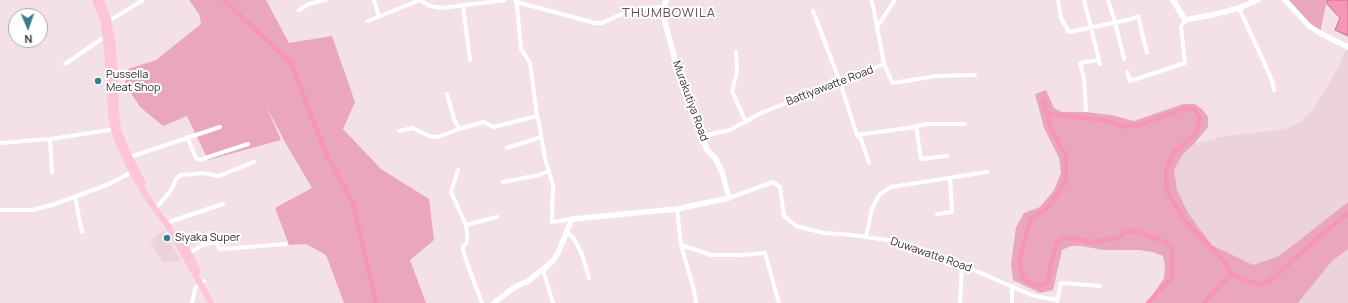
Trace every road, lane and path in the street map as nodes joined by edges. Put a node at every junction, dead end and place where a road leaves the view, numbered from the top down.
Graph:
1 (95, 0) edge
2 (101, 0) edge
3 (143, 0) edge
4 (325, 0) edge
5 (374, 0) edge
6 (420, 0) edge
7 (504, 0) edge
8 (666, 0) edge
9 (871, 0) edge
10 (895, 0) edge
11 (1058, 0) edge
12 (1084, 0) edge
13 (1108, 0) edge
14 (1173, 0) edge
15 (1258, 0) edge
16 (1285, 0) edge
17 (516, 1) edge
18 (470, 2) edge
19 (463, 6) junction
20 (664, 7) junction
21 (1239, 8) junction
22 (299, 10) dead end
23 (813, 11) dead end
24 (379, 17) junction
25 (1185, 20) junction
26 (109, 21) junction
27 (368, 21) dead end
28 (1115, 22) junction
29 (877, 27) junction
30 (1090, 28) junction
31 (106, 36) junction
32 (1348, 47) edge
33 (736, 52) dead end
34 (1147, 53) dead end
35 (1124, 59) dead end
36 (470, 60) dead end
37 (66, 64) dead end
38 (884, 64) junction
39 (1127, 72) dead end
40 (975, 75) dead end
41 (840, 82) junction
42 (1274, 90) dead end
43 (447, 94) dead end
44 (1086, 110) dead end
45 (536, 116) junction
46 (746, 122) junction
47 (964, 124) dead end
48 (916, 126) junction
49 (220, 127) dead end
50 (116, 129) junction
51 (459, 129) junction
52 (400, 131) dead end
53 (857, 135) junction
54 (703, 136) junction
55 (187, 137) junction
56 (541, 137) junction
57 (50, 139) junction
58 (0, 143) edge
59 (248, 144) dead end
60 (507, 148) dead end
61 (947, 156) dead end
62 (130, 157) junction
63 (254, 162) dead end
64 (869, 162) dead end
65 (458, 170) dead end
66 (549, 171) junction
67 (52, 172) dead end
68 (132, 172) junction
69 (987, 172) dead end
70 (950, 178) junction
71 (502, 182) dead end
72 (75, 197) junction
73 (729, 198) junction
74 (223, 204) dead end
75 (158, 206) junction
76 (676, 209) junction
77 (0, 210) edge
78 (937, 214) dead end
79 (497, 217) dead end
80 (572, 220) junction
81 (169, 222) junction
82 (466, 225) junction
83 (82, 232) dead end
84 (567, 232) junction
85 (866, 237) junction
86 (286, 244) dead end
87 (681, 245) junction
88 (189, 253) junction
89 (962, 265) junction
90 (543, 270) junction
91 (589, 278) dead end
92 (202, 282) junction
93 (1012, 286) junction
94 (1100, 286) dead end
95 (1057, 302) edge
96 (192, 303) edge
97 (211, 303) edge
98 (216, 303) edge
99 (482, 303) edge
100 (494, 303) edge
101 (553, 303) edge
102 (696, 303) edge
103 (779, 303) edge
104 (960, 303) edge
105 (1012, 303) edge

1 - 31 main road
2 - 26 main road
3 - 26 street
4 - 22 street
5 - 24 street
6 - 19 street
6 - 24 street
7 - 18 street
8 - 20 street, Murakutiya Road
9 - 29 street
10 - 29 street
11 - 30 street
12 - 30 street
13 - 28 street
14 - 25 street
15 - 21 street
16 - 32 street
17 - 20 street
17 - 45 street
18 - 19 street
19 - 36 street
20 - 54 street, Murakutiya Road
21 - 25 street
21 - 42 street
23 - 41 street
24 - 27 street
25 - 39 street
26 - 50 main road
28 - 30 street
28 - 34 street
28 - 35 street
29 - 38 street
30 - 44 street
31 - 37 street
31 - 50 main road
33 - 46 street
38 - 40 street, Battiyawatte Road
38 - 41 street, Battiyawatte Road
41 - 46 street, Battiyawatte Road
41 - 53 street
43 - 51 street
45 - 51 street
45 - 56 street
46 - 54 street, Battiyawatte Road
47 - 48 street
48 - 53 street
48 - 61 street
49 - 55 street
50 - 57 street
50 - 62 main road
50 - 68 main road
51 - 52 street
53 - 64 street
54 - 73 street, Murakutiya Road
55 - 59 street
55 - 62 street
56 - 60 street
56 - 66 street
57 - 58 street
57 - 67 street
62 - 75 main road
63 - 75 street
65 - 82 street
66 - 71 street
66 - 80 street
68 - 72 street
68 - 92 main road
69 - 70 street
70 - 78 street
70 - 85 street
72 - 77 street
72 - 83 street
73 - 76 street, Duwawatte Road
73 - 85 street, Duwawatte Road
74 - 81 street
75 - 81 main road
76 - 80 street, Duwawatte Road
76 - 87 street
79 - 82 street
80 - 84 street
81 - 88 main road
82 - 99 street
84 - 90 street
84 - 91 street
85 - 89 street, Duwawatte Road
86 - 88 street
87 - 102 street
87 - 103 street
88 - 92 main road
89 - 93 street, Duwawatte Road
89 - 104 street
90 - 100 street
90 - 101 street
92 - 96 street
92 - 97 main road
92 - 98 main road
93 - 95 street, Duwawatte Road
93 - 105 street
94 - 95 street

